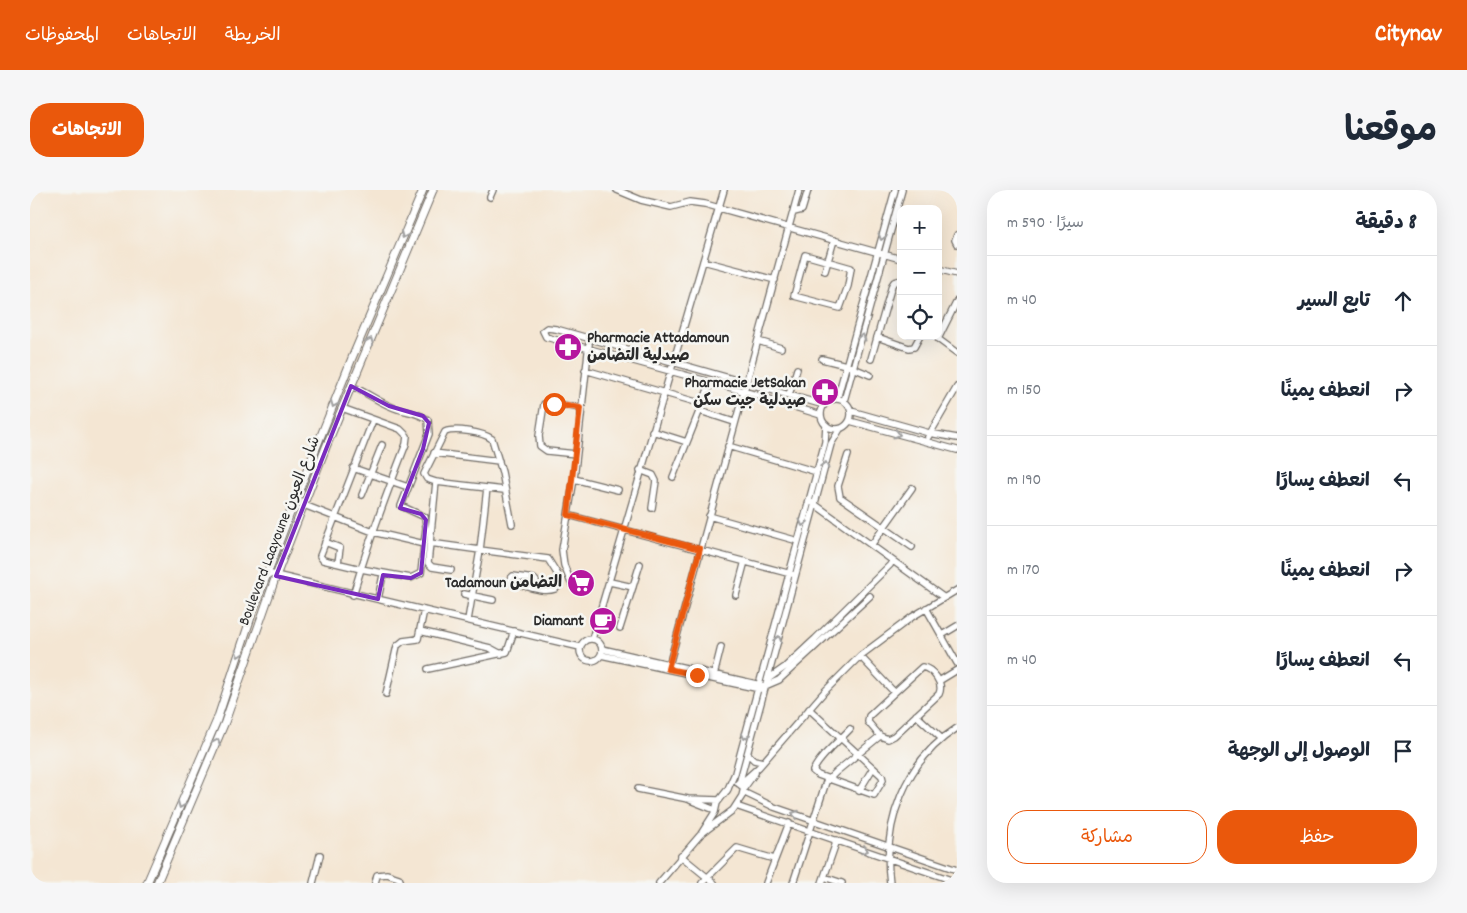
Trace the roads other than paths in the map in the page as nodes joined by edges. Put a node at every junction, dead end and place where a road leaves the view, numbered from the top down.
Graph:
1 (424, 190) edge
2 (433, 190) edge
3 (493, 190) edge
4 (617, 190) edge
5 (724, 190) edge
6 (799, 190) edge
7 (808, 190) edge
8 (895, 190) edge
9 (902, 190) edge
10 (490, 197) dead end
11 (718, 209) junction
12 (794, 212) junction
13 (790, 228) junction
14 (957, 235) edge
15 (834, 240) junction
16 (957, 244) edge
17 (878, 253) junction
18 (884, 255) junction
19 (897, 258) edge
20 (828, 260) junction
21 (703, 261) junction
22 (825, 271) dead end
23 (942, 271) edge
24 (957, 274) edge
25 (775, 280) junction
26 (897, 281) edge
27 (957, 301) edge
28 (877, 337) junction
29 (589, 339) junction
30 (918, 340) edge
31 (758, 341) junction
32 (588, 347) junction
33 (781, 348) dead end
34 (956, 350) edge
35 (643, 355) junction
36 (822, 359) dead end
37 (870, 359) dead end
38 (640, 362) junction
39 (672, 362) junction
40 (846, 365) junction
41 (797, 369) dead end
42 (853, 369) junction
43 (585, 370) junction
44 (669, 371) junction
45 (870, 375) dead end
46 (711, 382) junction
47 (745, 383) junction
48 (351, 386) junction
49 (957, 386) edge
50 (743, 391) junction
51 (663, 393) junction
52 (789, 395) junction
53 (837, 399) junction
54 (844, 401) junction
55 (703, 404) junction
56 (824, 405) junction
57 (342, 408) junction
58 (580, 408) junction
59 (851, 411) junction
60 (702, 412) dead end
61 (821, 415) junction
62 (373, 420) junction
63 (850, 421) junction
64 (734, 422) junction
65 (826, 425) junction
66 (840, 429) junction
67 (652, 431) junction
68 (929, 433) junction
69 (957, 438) edge
70 (687, 442) junction
71 (926, 442) junction
72 (382, 445) dead end
73 (728, 446) junction
74 (957, 450) edge
75 (434, 452) junction
76 (576, 454) junction
77 (848, 455) dead end
78 (499, 461) junction
79 (353, 468) junction
80 (640, 470) junction
81 (817, 472) junction
82 (370, 474) junction
83 (673, 477) dead end
84 (574, 479) junction
85 (392, 481) junction
86 (436, 482) junction
87 (408, 487) junction
88 (486, 488) junction
89 (912, 488) dead end
90 (504, 490) junction
91 (618, 490) dead end
92 (362, 494) dead end
93 (809, 500) junction
94 (815, 504) junction
95 (304, 505) junction
96 (652, 508) dead end
97 (568, 515) junction
98 (335, 516) junction
99 (709, 516) junction
100 (512, 524) dead end
101 (884, 526) junction
102 (624, 529) junction
103 (373, 532) junction
104 (798, 541) junction
105 (324, 542) junction
106 (427, 544) junction
107 (872, 544) junction
108 (912, 547) dead end
109 (700, 549) junction
110 (480, 550) junction
111 (745, 561) junction
112 (338, 563) junction
113 (640, 564) dead end
114 (890, 565) dead end
115 (360, 569) junction
116 (451, 570) dead end
117 (267, 573) junction
118 (383, 574) junction
119 (792, 574) junction
120 (276, 576) junction
121 (610, 582) junction
122 (571, 583) dead end
123 (632, 587) junction
124 (535, 588) dead end
125 (957, 590) edge
126 (464, 594) dead end
127 (353, 595) junction
128 (736, 595) dead end
129 (474, 596) junction
130 (870, 596) dead end
131 (943, 597) junction
132 (378, 599) junction
133 (493, 600) dead end
134 (926, 608) junction
135 (424, 610) junction
136 (468, 620) junction
137 (957, 626) edge
138 (620, 628) dead end
139 (514, 630) junction
140 (420, 631) junction
141 (942, 635) junction
142 (592, 639) junction
143 (580, 647) junction
144 (721, 647) dead end
145 (601, 652) junction
146 (502, 654) junction
147 (860, 656) junction
148 (957, 662) edge
149 (668, 667) junction
150 (428, 670) dead end
151 (957, 670) edge
152 (714, 675) junction
153 (768, 679) junction
154 (939, 681) junction
155 (761, 687) junction
156 (894, 692) junction
157 (386, 694) dead end
158 (809, 709) junction
159 (916, 715) junction
160 (957, 728) edge
161 (850, 729) dead end
162 (880, 736) junction
163 (941, 738) junction
164 (840, 740) junction
165 (748, 754) junction
166 (858, 755) junction
167 (761, 765) junction
168 (873, 768) junction
169 (829, 779) junction
170 (741, 787) junction
171 (638, 789) dead end
172 (727, 790) junction
173 (859, 791) junction
174 (688, 799) junction
175 (719, 800) junction
176 (736, 806) junction
177 (715, 811) junction
178 (722, 816) junction
179 (814, 821) junction
180 (788, 823) junction
181 (811, 832) junction
182 (701, 834) junction
183 (837, 840) junction
184 (888, 846) junction
185 (320, 855) dead end
186 (682, 856) junction
187 (888, 858) junction
188 (774, 859) junction
189 (957, 870) edge
190 (707, 877) junction
191 (823, 880) edge
192 (957, 882) edge
193 (147, 883) edge
194 (156, 883) edge
195 (313, 883) edge
196 (375, 883) edge
197 (401, 883) edge
198 (659, 883) edge
199 (702, 883) edge
200 (714, 883) edge
201 (766, 883) edge
202 (794, 883) edge
203 (842, 883) edge
204 (890, 883) edge

1 -> 117 street, Boulevard Laayoune شارع العيون
48 -> 2 street, Boulevard Laayoune شارع العيون
3 - 10 street
4 - 11 street
5 - 11 street
6 - 12 street
7 - 12 street
8 -> 17 street
9 - 18 street
11 - 13 street
11 - 21 street
12 - 13 street
13 - 15 street
13 - 25 street
14 - 16 street
15 - 17 street
15 - 20 street
17 - 18 street
17 - 40 street
18 - 19 street
42 -> 18 street
20 - 20 street
20 - 22 street
21 - 25 street
21 - 39 street
23 - 24 street
25 - 31 street
26 - 28 street
27 - 34 street
28 - 30 street
28 - 37 street
29 - 32 street
29 - 32 street
29 - 35 street
31 - 33 street
31 - 47 street
32 - 38 street
32 - 43 street
35 - 38 street
35 - 39 street
36 - 40 street
38 - 44 street
39 - 44 street
39 - 47 street
40 - 42 street
40 - 53 street
41 - 52 street
42 - 45 street
42 - 54 street
43 - 51 street
43 - 58 street
44 - 46 street
44 - 51 street
46 - 50 street
46 - 55 street
47 - 50 street
47 - 52 street
48 - 57 street, Boulevard Laayoune شارع العيون
48 - 87 street
49 - 68 street
50 - 61 street
50 - 64 street
51 - 55 street
51 - 67 street
52 - 56 street
53 - 54 street
53 - 56 street
54 - 59 street
55 - 70 street
56 - 61 street
57 - 62 street
57 - 95 street, Boulevard Laayoune شارع العيون
58 - 76 street
58 - 76 street
59 - 63 street
59 - 68 street
60 - 64 street
61 - 65 street
62 - 79 street
62 - 85 street
63 - 66 street
63 -> 71 street
64 - 73 street
65 - 66 street
65 - 81 street
94 -> 66 street
67 - 70 street
67 - 80 street
68 - 69 street
68 - 71 street
70 - 83 street
71 - 74 street
72 - 82 street
73 - 81 street
73 - 99 street
75 - 78 street
75 - 78 street
75 - 86 street
76 - 84 street
77 - 101 street
78 - 90 street
79 - 82 street
79 - 98 street
80 - 96 street
80 - 102 street
81 - 93 street
82 - 85 street
82 - 92 street
84 - 91 street
84 - 97 street
85 - 87 street
85 - 103 street
86 - 88 street
86 - 106 street
87 - 106 street
88 - 90 street
88 - 110 street
89 - 101 street
90 - 100 street
93 - 94 street
93 -> 104 street
94 - 107 street
94 - 119 street
95 - 98 street
95 - 120 street, Boulevard Laayoune شارع العيون
97 - 102 street
97 - 122 street
98 - 103 street
98 - 105 street
99 - 104 street
99 - 109 street
101 - 107 street
101 - 108 street
102 - 109 street
102 - 121 street
103 - 106 street
103 - 115 street
104 - 119 street
105 - 112 street
105 - 112 street
106 - 110 street
106 - 116 street
106 - 118 street
107 - 131 street
109 - 111 street
109 - 149 street
110 - 124 street
110 - 129 street
111 - 119 street
111 - 128 street
112 - 115 street
113 - 123 street
114 - 153 street
115 - 118 street
115 - 127 street
117 - 120 street
117 -> 193 street, Boulevard Laayoune شارع العيون
118 - 132 street
153 -> 119 street
119 - 155 street
120 - 127 street
194 -> 120 street, Boulevard Laayoune شارع العيون
121 - 123 street
121 - 142 street
123 - 138 street
125 - 131 street
126 - 129 street
127 - 132 street
129 - 133 street
129 - 136 street
130 - 155 street
131 - 134 street
132 - 135 street
134 - 141 street
134 - 147 street
135 - 136 street
135 - 140 street
136 - 139 street
137 - 141 street
139 - 143 street
139 - 146 street
140 - 146 street
140 - 157 street
141 - 148 street
142 - 143 street
142 - 145 street
143 - 145 street
144 - 152 street
145 - 149 street
146 - 150 street
147 - 156 street
147 - 158 street
149 - 152 street
149 - 155 street
151 - 154 street
152 - 155 street
153 - 155 street
154 - 156 street
154 - 159 street
155 - 165 street
155 -> 172 street
156 - 162 street
158 - 164 street
158 - 167 street
159 - 162 street
159 - 163 street
160 - 163 street
161 - 164 street
162 - 166 street
163 - 184 street
164 - 166 street
164 - 169 street
165 - 167 street
165 - 170 street
166 - 168 street
166 - 169 street
167 - 170 street
168 - 173 street
168 - 173 street
169 - 173 street
169 - 179 street
170 - 172 street
170 - 176 street
179 -> 170 street
171 - 174 street
172 - 175 street
174 - 175 street
174 - 177 street
175 - 177 street
176 - 178 street
176 - 180 street
177 - 178 street
177 - 182 street
178 - 182 street
179 - 181 street
179 - 184 street
180 - 181 street
180 - 188 street
181 - 183 street
181 - 202 street
182 - 186 street
183 -> 187 street
183 - 191 street
184 - 187 street
184 - 189 street
185 - 195 street
186 - 190 street
186 - 198 street
187 - 192 street
187 - 204 street
188 - 190 street
188 - 201 street
190 - 199 street
190 - 200 street
191 - 203 street
196 - 197 street

